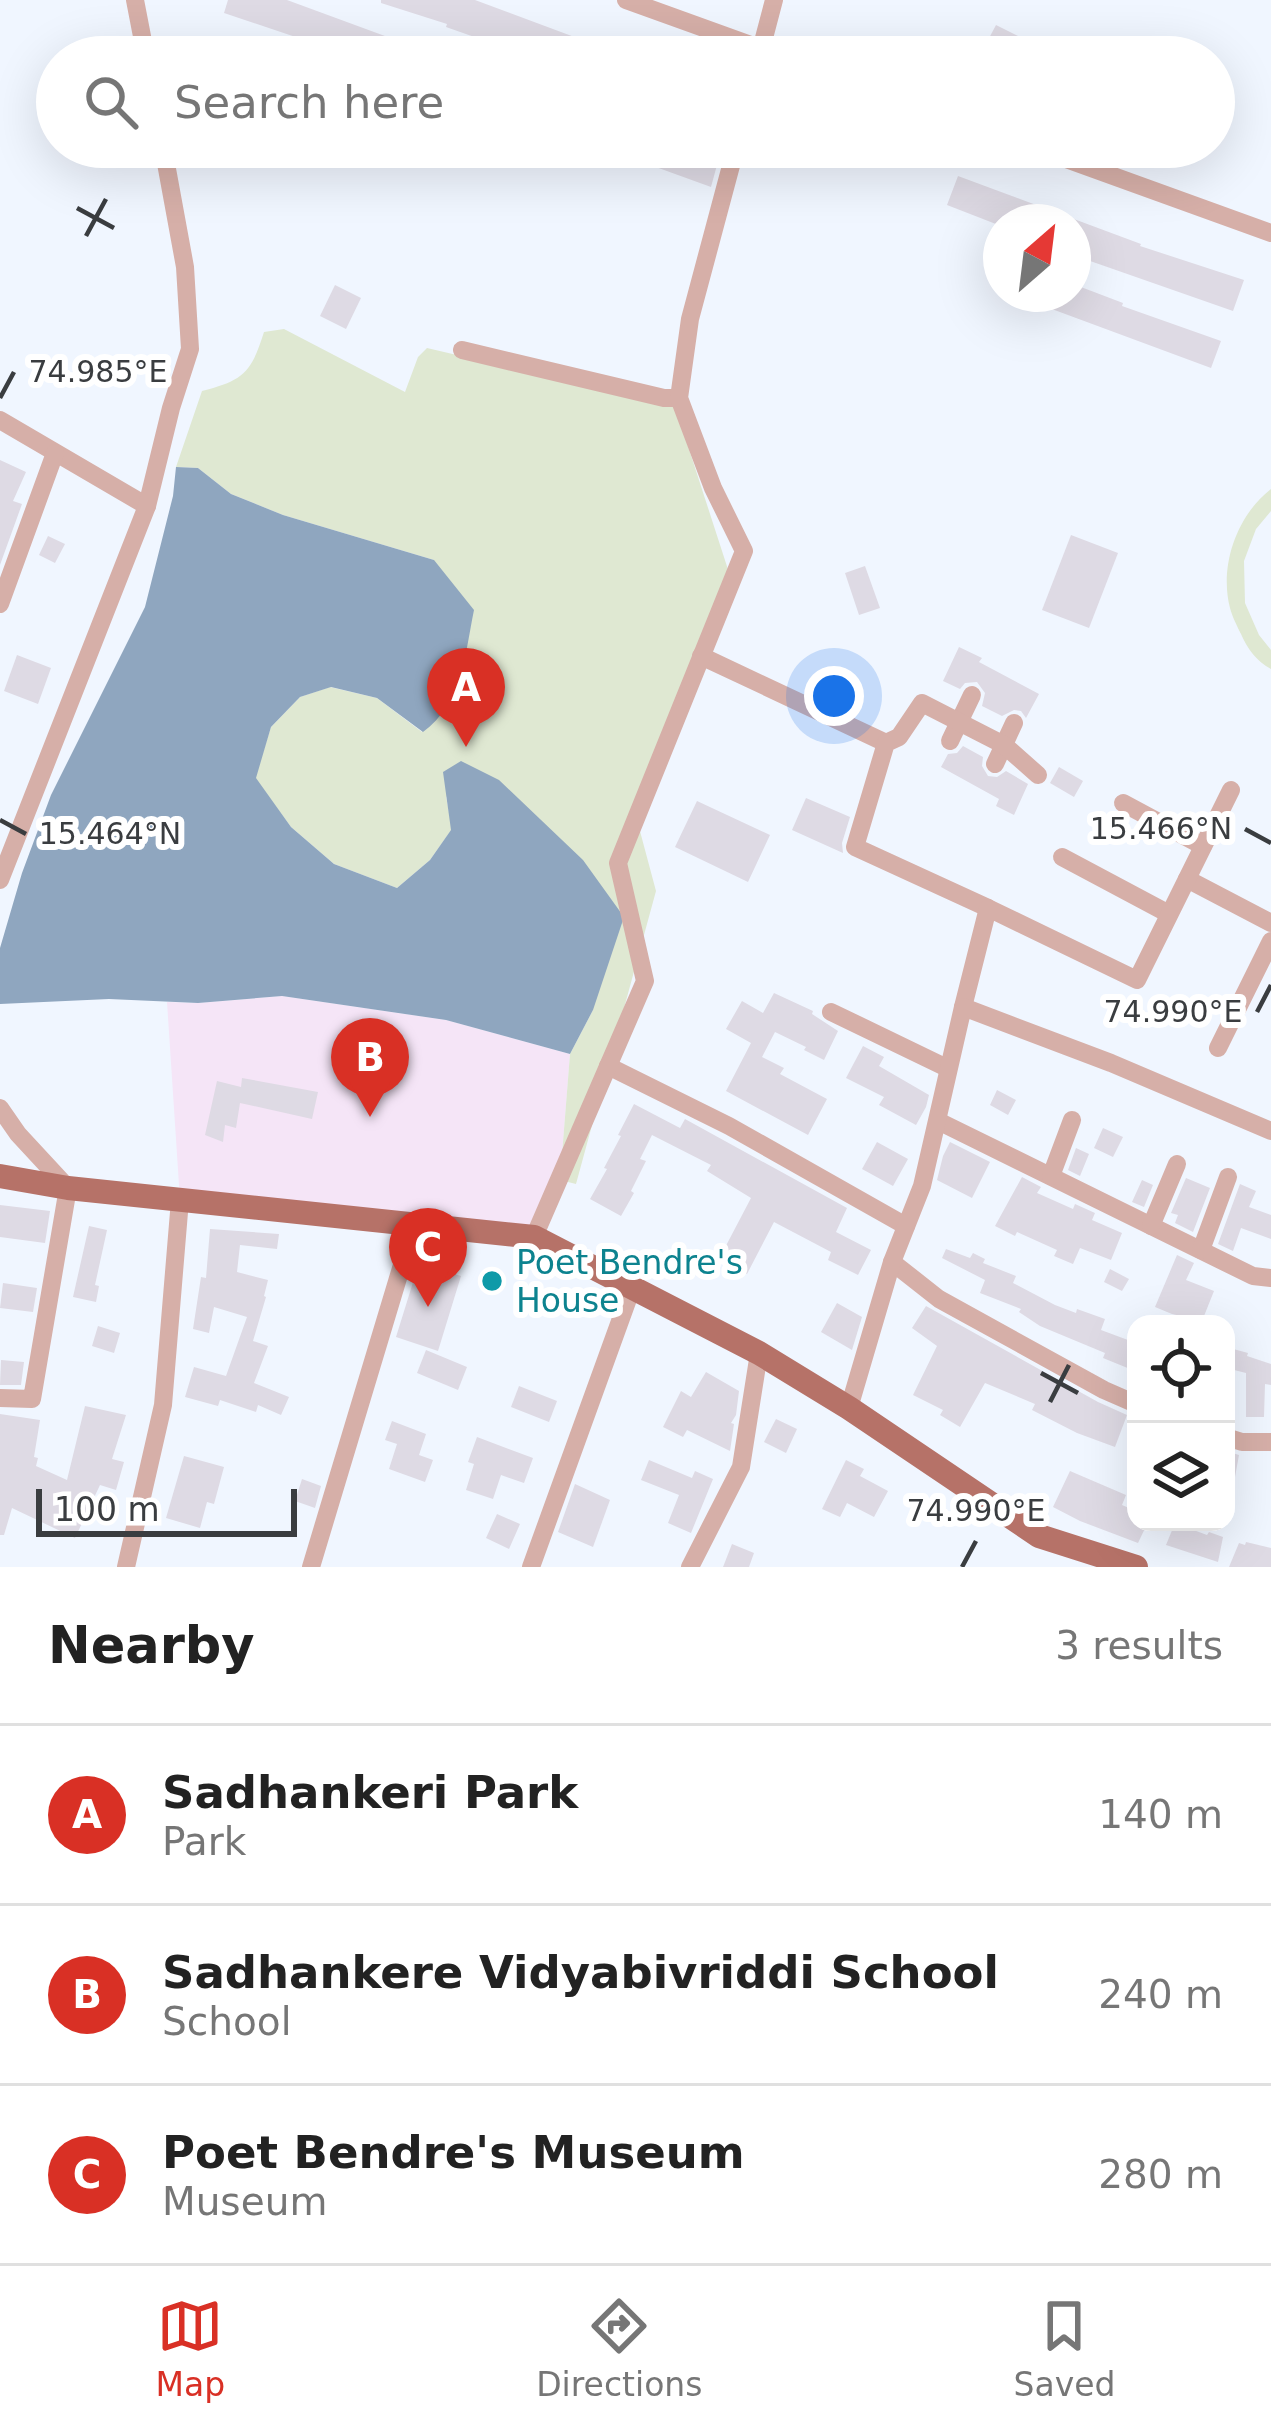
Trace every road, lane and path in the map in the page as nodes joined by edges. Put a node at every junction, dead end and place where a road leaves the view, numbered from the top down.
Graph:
1 (135, 0) edge
2 (626, 0) edge
3 (774, 0) edge
4 (142, 36) edge
5 (717, 36) edge
6 (764, 36) edge
7 (167, 168) edge
8 (730, 168) edge
9 (1091, 168) edge
10 (1271, 233) edge
11 (462, 350) dead end
12 (679, 398) junction
13 (0, 420) edge
14 (55, 453) junction
15 (147, 506) junction
16 (0, 604) edge
17 (701, 656) junction
18 (972, 695) dead end
19 (959, 722) junction
20 (1014, 723) dead end
21 (950, 741) dead end
22 (886, 743) junction
23 (999, 754) junction
24 (1038, 775) dead end
25 (1231, 790) dead end
26 (1123, 803) dead end
27 (1204, 845) junction
28 (1062, 856) dead end
29 (1187, 879) junction
30 (0, 880) edge
31 (988, 908) junction
32 (1169, 914) junction
33 (1271, 923) edge
34 (1271, 941) edge
35 (963, 1007) junction
36 (830, 1012) dead end
37 (1218, 1048) dead end
38 (608, 1066) junction
39 (947, 1067) junction
40 (0, 1108) edge
41 (1072, 1120) dead end
42 (938, 1121) junction
43 (1271, 1131) edge
44 (1177, 1164) dead end
45 (0, 1176) edge
46 (1051, 1176) junction
47 (1228, 1177) dead end
48 (68, 1188) junction
49 (181, 1200) junction
50 (414, 1225) junction
51 (906, 1226) junction
52 (1151, 1226) junction
53 (534, 1238) junction
54 (1201, 1250) junction
55 (892, 1262) junction
56 (1271, 1278) edge
57 (632, 1288) junction
58 (759, 1353) junction
59 (0, 1398) edge
60 (1127, 1400) edge
61 (849, 1408) junction
62 (1235, 1440) edge
63 (1271, 1442) edge
64 (126, 1567) edge
65 (311, 1567) edge
66 (531, 1567) edge
67 (690, 1567) edge
68 (1136, 1567) edge

1 - 4 street
2 - 5 street
3 - 6 street
7 - 15 street
8 - 12 street
9 - 10 street
11 - 12 street
12 - 17 street
13 - 14 street
14 - 15 street
14 - 16 street
15 - 30 street
17 - 22 street
17 - 38 street
18 - 19 street
19 - 21 street
19 - 22 street
19 - 23 street
20 - 23 street
22 - 31 street
23 - 24 street
25 - 27 street
26 - 27 street
27 - 29 street
28 - 32 street
29 - 32 street
29 - 33 street
31 - 32 street
31 - 35 street
34 - 37 street
35 - 39 street
35 - 43 street
36 - 39 street
38 - 51 street
38 - 53 street
39 - 42 street
40 - 48 street
41 - 46 street
42 - 46 street
42 - 51 street
44 - 52 street
45 - 48 main road
46 - 52 street
47 - 54 street
48 - 49 main road
48 - 59 street
49 - 50 main road
49 - 64 street
50 - 53 main road
50 - 65 street
51 - 55 street
52 - 54 street
53 - 57 main road
54 - 56 street
55 - 60 street
55 - 61 street
57 - 58 main road
57 - 66 street
58 - 61 main road
58 - 67 street
61 - 68 main road
62 - 63 street

